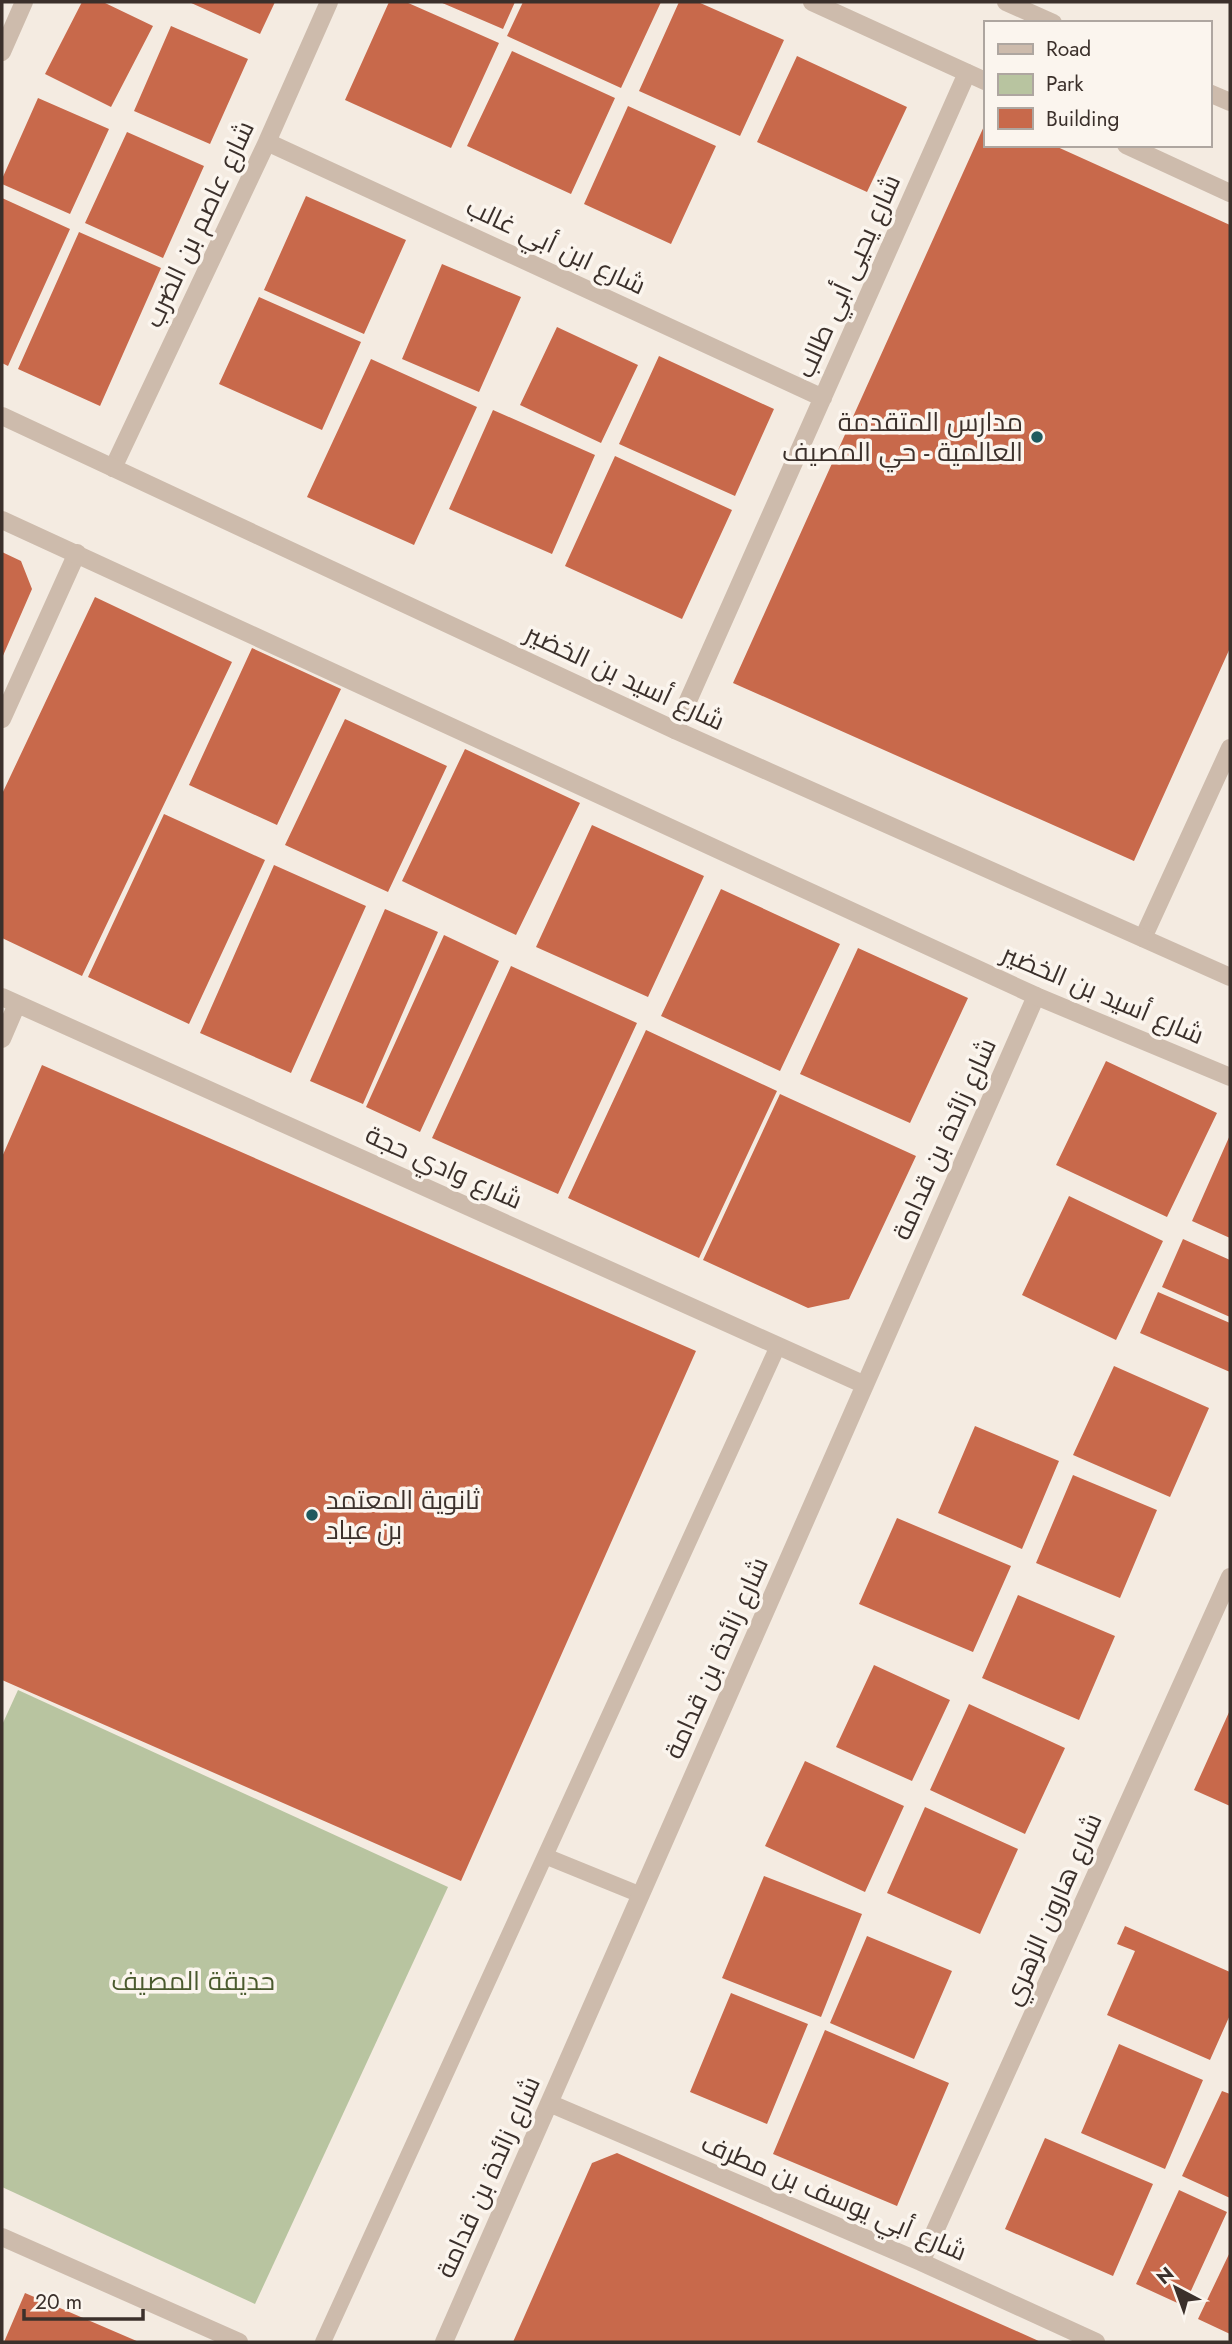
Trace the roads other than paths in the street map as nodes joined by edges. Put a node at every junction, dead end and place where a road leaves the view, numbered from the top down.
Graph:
1 (24, 2) edge
2 (329, 2) edge
3 (812, 2) edge
4 (1006, 2) edge
5 (1049, 21) edge
6 (2, 52) edge
7 (967, 73) junction
8 (984, 81) edge
9 (1211, 94) edge
10 (1230, 102) edge
11 (267, 142) junction
12 (1130, 147) edge
13 (1230, 193) edge
14 (823, 398) junction
15 (2, 416) edge
16 (113, 468) junction
17 (2, 520) edge
18 (77, 554) junction
19 (2, 719) edge
20 (675, 730) junction
21 (1230, 748) edge
22 (1143, 938) junction
23 (1230, 976) edge
24 (1037, 996) junction
25 (9, 1001) edge
26 (2, 1039) edge
27 (1230, 1077) edge
28 (778, 1346) junction
29 (865, 1385) junction
30 (1230, 1577) edge
31 (545, 1856) junction
32 (641, 1895) junction
33 (549, 2104) junction
34 (2, 2236) edge
35 (921, 2262) junction
36 (239, 2342) edge
37 (323, 2342) edge
38 (444, 2342) edge
39 (1096, 2342) edge

1 - 6 street
2 - 11 street, شارع عاصم بن الضرب
3 - 7 street
4 - 5 street
7 - 8 street
7 - 14 street, شارع يحيى أبي طالب
9 - 10 street
11 - 14 street, شارع ابن أبي غالب
11 - 16 street, شارع عاصم بن الضرب
12 - 13 street
14 - 20 street, شارع يحيى أبي طالب
15 - 16 street, شارع أسيد بن الخضير
16 - 20 street, شارع أسيد بن الخضير
17 - 18 street, شارع أسيد بن الخضير
18 - 19 street
18 - 24 street, شارع أسيد بن الخضير
20 - 22 street, شارع أسيد بن الخضير
21 - 22 street
22 - 23 street, شارع أسيد بن الخضير
24 - 27 street, شارع أسيد بن الخضير
24 - 29 street, شارع زائدة بن قدامة
25 - 26 street
25 - 28 street, شارع وادي حجة
28 - 29 street, شارع وادي حجة
28 - 31 lane
29 - 32 street, شارع زائدة بن قدامة
30 - 35 street, شارع هارون الزهري
31 - 32 lane
31 - 37 lane
32 - 33 street, شارع زائدة بن قدامة
33 - 35 street, شارع أبي يوسف بن مطرف
33 - 38 street, شارع زائدة بن قدامة
34 - 36 street
35 - 39 street, شارع أبي يوسف بن مطرف

